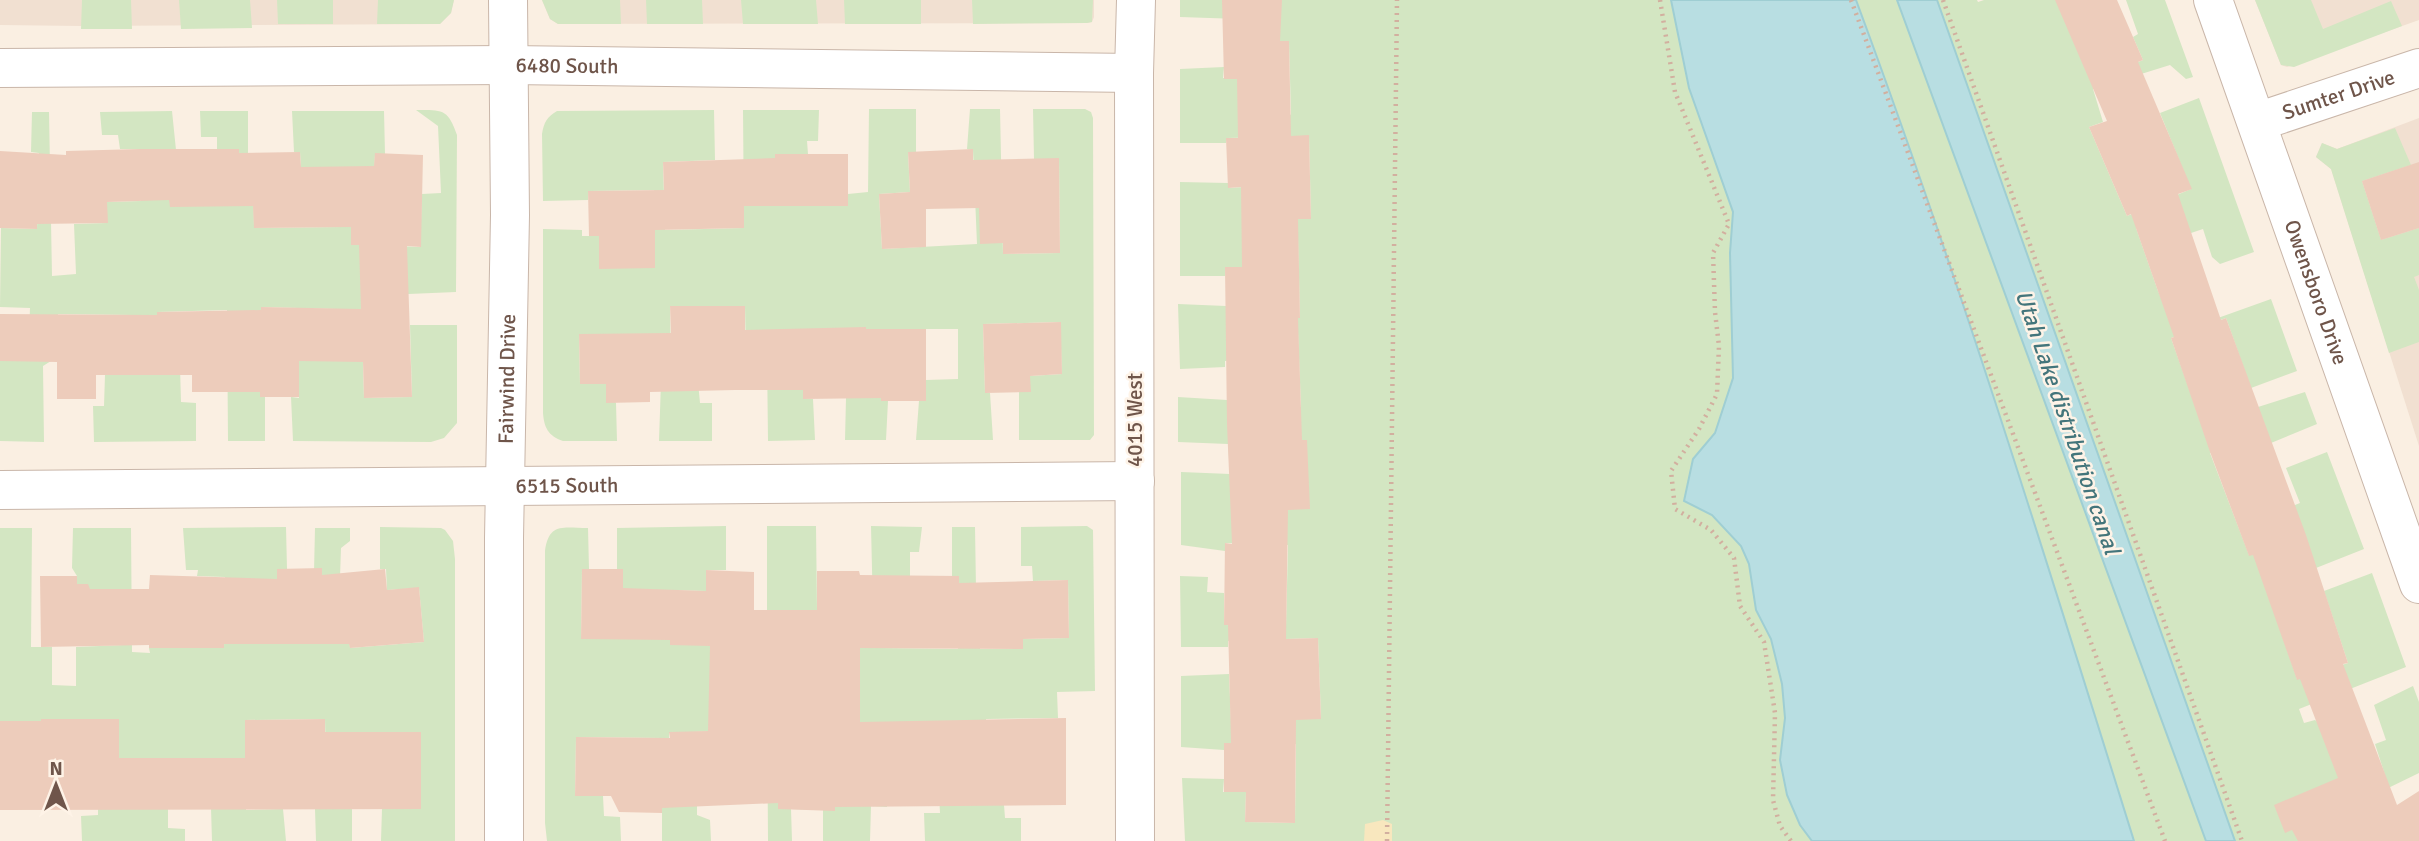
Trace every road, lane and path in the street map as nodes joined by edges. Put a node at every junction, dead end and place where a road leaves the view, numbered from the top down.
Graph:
1 (508, 0) edge
2 (1136, 0) edge
3 (1397, 0) edge
4 (1660, 0) edge
5 (1851, 0) edge
6 (1943, 0) edge
7 (2213, 0) edge
8 (509, 65) junction
9 (0, 68) edge
10 (2419, 68) edge
11 (1134, 73) junction
12 (2257, 122) junction
13 (1135, 481) junction
14 (506, 485) junction
15 (0, 490) edge
16 (2419, 584) edge
17 (504, 841) edge
18 (1135, 841) edge
19 (1388, 841) edge
20 (1791, 841) edge
21 (2165, 841) edge
22 (2242, 841) edge

1 - 8 street, Fairwind Drive
2 - 11 street, 4015 West
3 - 19 path
4 - 20 path
5 - 21 path
6 - 22 path
7 - 12 street, Owensboro Drive
8 - 9 street, 6480 South
8 - 11 street, 6480 South
8 - 14 street, Fairwind Drive
10 - 12 street, Sumter Drive
11 - 13 street, 4015 West
12 - 16 street, Owensboro Drive
13 - 14 street, 6515 South
13 - 18 street, 4015 West
14 - 15 street, 6515 South
14 - 17 street, Fairwind Drive

